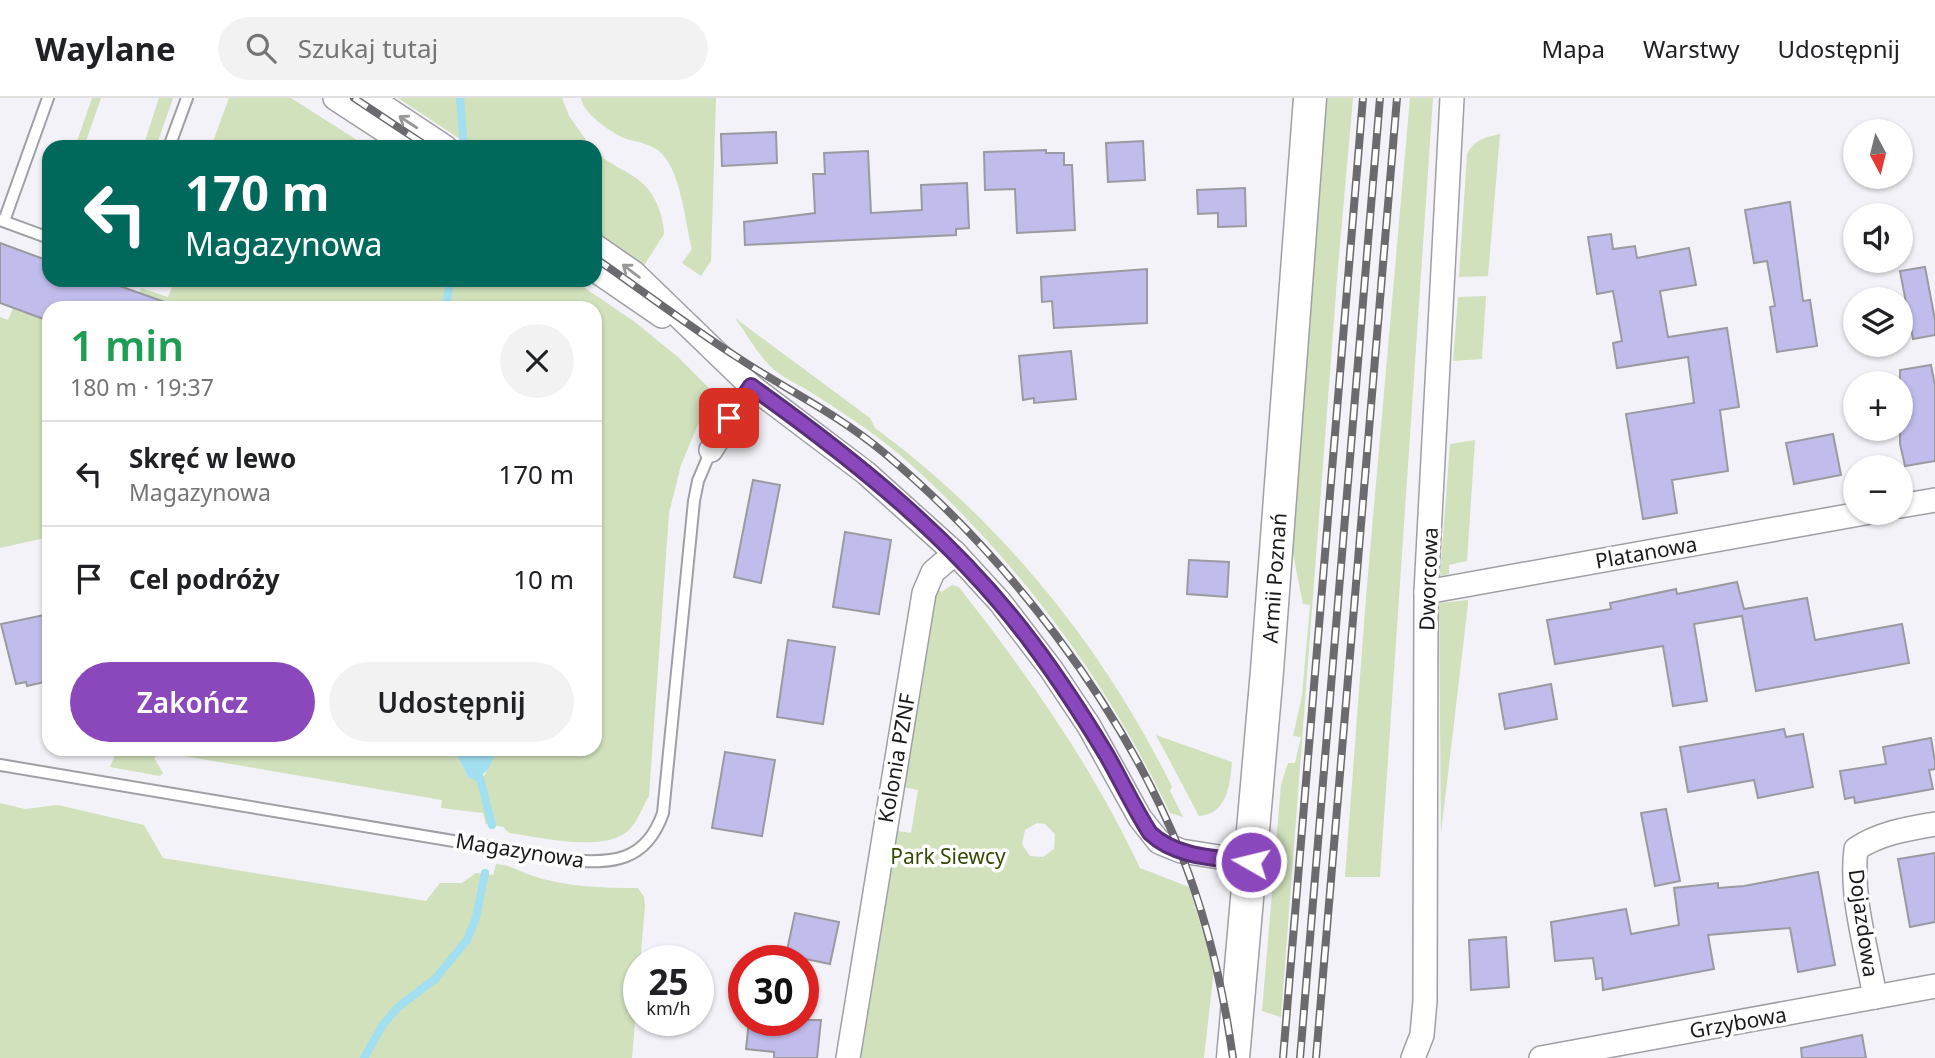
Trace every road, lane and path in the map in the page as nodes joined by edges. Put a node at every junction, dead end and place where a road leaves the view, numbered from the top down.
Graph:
1 (48, 98) edge
2 (187, 98) edge
3 (335, 98) edge
4 (1310, 98) edge
5 (1452, 98) edge
6 (370, 109) edge
7 (172, 140) edge
8 (403, 140) edge
9 (431, 140) edge
10 (2, 220) edge
11 (42, 235) edge
12 (602, 251) edge
13 (602, 275) edge
14 (745, 381) junction
15 (711, 450) joint
16 (1935, 500) edge
17 (1913, 504) edge
18 (1843, 517) edge
19 (955, 553) junction
20 (1426, 592) junction
21 (0, 765) edge
22 (1935, 824) edge
23 (1251, 862) junction
24 (1935, 986) edge
25 (1875, 997) junction
26 (848, 1058) edge
27 (1233, 1058) edge
28 (1413, 1058) edge
29 (1541, 1058) edge

1 - 10 lane
2 - 7 lane
3 - 6 street
4 - 23 main road, Armii Poznań
5 - 20 street, Dworcowa
6 - 8 street
9 -> 6 street
10 - 11 lane
14 -> 12 street
13 - 14 street
14 - 15 street, Magazynowa
14 - 19 street
15 - 21 lane, Magazynowa
16 - 17 street
18 - 20 street, Platanowa
19 - 23 street
19 - 26 street, Kolonia PZNF
20 - 28 street, Dworcowa
22 - 25 street, Dojazdowa
23 - 27 main road, Armii Poznań
24 - 25 street, Grzybowa
25 - 29 street, Grzybowa

